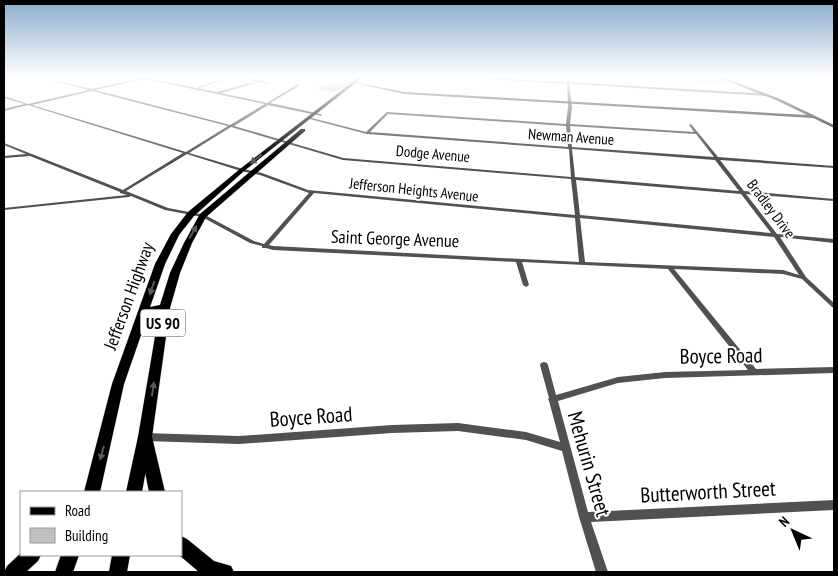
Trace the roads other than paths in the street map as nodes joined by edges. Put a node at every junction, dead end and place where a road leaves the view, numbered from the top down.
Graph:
1 (569, 103) edge
2 (28, 104) joint
3 (145, 104) edge
4 (266, 104) joint
5 (328, 104) edge
6 (335, 104) edge
7 (584, 104) edge
8 (787, 104) edge
9 (4, 110) edge
10 (313, 117) junction
11 (814, 117) junction
12 (568, 124) junction
13 (691, 125) dead end
14 (230, 126) junction
15 (834, 128) edge
16 (697, 133) junction
17 (367, 134) junction
18 (280, 140) junction
19 (289, 142) junction
20 (4, 144) edge
21 (570, 148) junction
22 (186, 153) junction
23 (31, 155) junction
24 (4, 157) edge
25 (718, 159) junction
26 (834, 167) edge
27 (242, 170) junction
28 (252, 173) junction
29 (574, 179) junction
30 (122, 192) junction
31 (312, 192) junction
32 (744, 193) junction
33 (132, 196) junction
34 (834, 200) edge
35 (4, 209) edge
36 (191, 214) junction
37 (203, 216) junction
38 (577, 218) junction
39 (776, 236) junction
40 (834, 242) edge
41 (264, 247) junction
42 (518, 260) junction
43 (582, 264) junction
44 (670, 268) junction
45 (804, 278) junction
46 (526, 284) dead end
47 (834, 306) edge
48 (165, 308) junction
49 (144, 312) junction
50 (544, 365) dead end
51 (834, 370) edge
52 (755, 373) junction
53 (552, 399) junction
54 (145, 437) junction
55 (565, 448) junction
56 (92, 491) edge
57 (134, 491) edge
58 (157, 491) edge
59 (834, 506) edge
60 (584, 518) junction
61 (182, 546) edge
62 (31, 556) edge
63 (70, 556) edge
64 (121, 556) edge
65 (12, 572) edge
66 (64, 572) edge
67 (118, 572) edge
68 (225, 572) edge
69 (602, 572) edge

1 - 12 street
2 - 9 street
2 - 22 street, Jefferson Heights Avenue
3 - 14 street, Dodge Avenue
4 - 10 street, Newman Avenue
4 - 14 street
5 - 10 main road, Jefferson Highway / US 90
6 - 10 main road, Jefferson Highway / US 90
7 - 11 main road
8 - 11 main road
10 - 17 street, Newman Avenue
10 - 18 main road, Jefferson Highway / US 90
10 - 19 main road, Jefferson Highway / US 90
11 - 15 main road
12 - 16 street
12 - 17 street
12 - 21 street
13 - 16 street, Bradley Drive
14 - 18 street, Dodge Avenue
14 - 22 street
16 - 25 street, Bradley Drive
17 - 21 street, Newman Avenue
18 - 19 street, Dodge Avenue
18 -> 27 main road, Jefferson Highway / US 90
19 - 28 main road, Jefferson Highway / US 90
19 - 29 street, Dodge Avenue
20 - 23 street, Saint George Avenue
21 - 25 street, Newman Avenue
21 - 29 street
22 - 27 street, Jefferson Heights Avenue
22 - 30 street
23 - 24 street
23 - 30 street, Saint George Avenue
25 - 26 street, Newman Avenue
25 - 32 street, Bradley Drive
27 - 28 street, Jefferson Heights Avenue
27 - 36 main road, Jefferson Highway / US 90
28 - 31 street, Jefferson Heights Avenue
28 - 37 main road, Jefferson Highway / US 90
29 - 32 street, Dodge Avenue
29 - 38 street
30 - 33 street, Saint George Avenue
31 - 38 street, Jefferson Heights Avenue
31 - 41 street
32 - 34 street, Dodge Avenue
32 - 39 street, Bradley Drive
33 - 35 street
33 - 36 street, Saint George Avenue
36 - 37 street, Saint George Avenue
36 -> 49 main road, Jefferson Highway / US 90
37 - 41 street, Saint George Avenue
48 -> 37 main road, Jefferson Highway / US 90
38 - 39 street, Jefferson Heights Avenue
38 - 43 street
39 - 40 street, Jefferson Heights Avenue
39 - 45 street, Bradley Drive
41 - 42 street, Saint George Avenue
42 - 43 street, Saint George Avenue
42 - 46 street
43 - 44 street, Saint George Avenue
44 - 45 street, Saint George Avenue
44 - 52 street
45 - 47 street, Bradley Drive
48 - 49 main road
54 -> 48 main road, Jefferson Highway / US 90
49 -> 56 main road, Jefferson Highway / US 90
50 - 53 street, Mehurin Street
51 - 52 street, Boyce Road
52 - 53 street, Boyce Road
53 - 55 street, Mehurin Street
54 - 55 street, Boyce Road
54 - 57 main road, Jefferson Highway
54 - 58 main road, US 90
55 - 60 street, Mehurin Street
59 - 60 street, Butterworth Street
60 - 69 street, Mehurin Street
61 - 68 main road
62 - 65 main road
63 - 66 main road
64 - 67 main road

